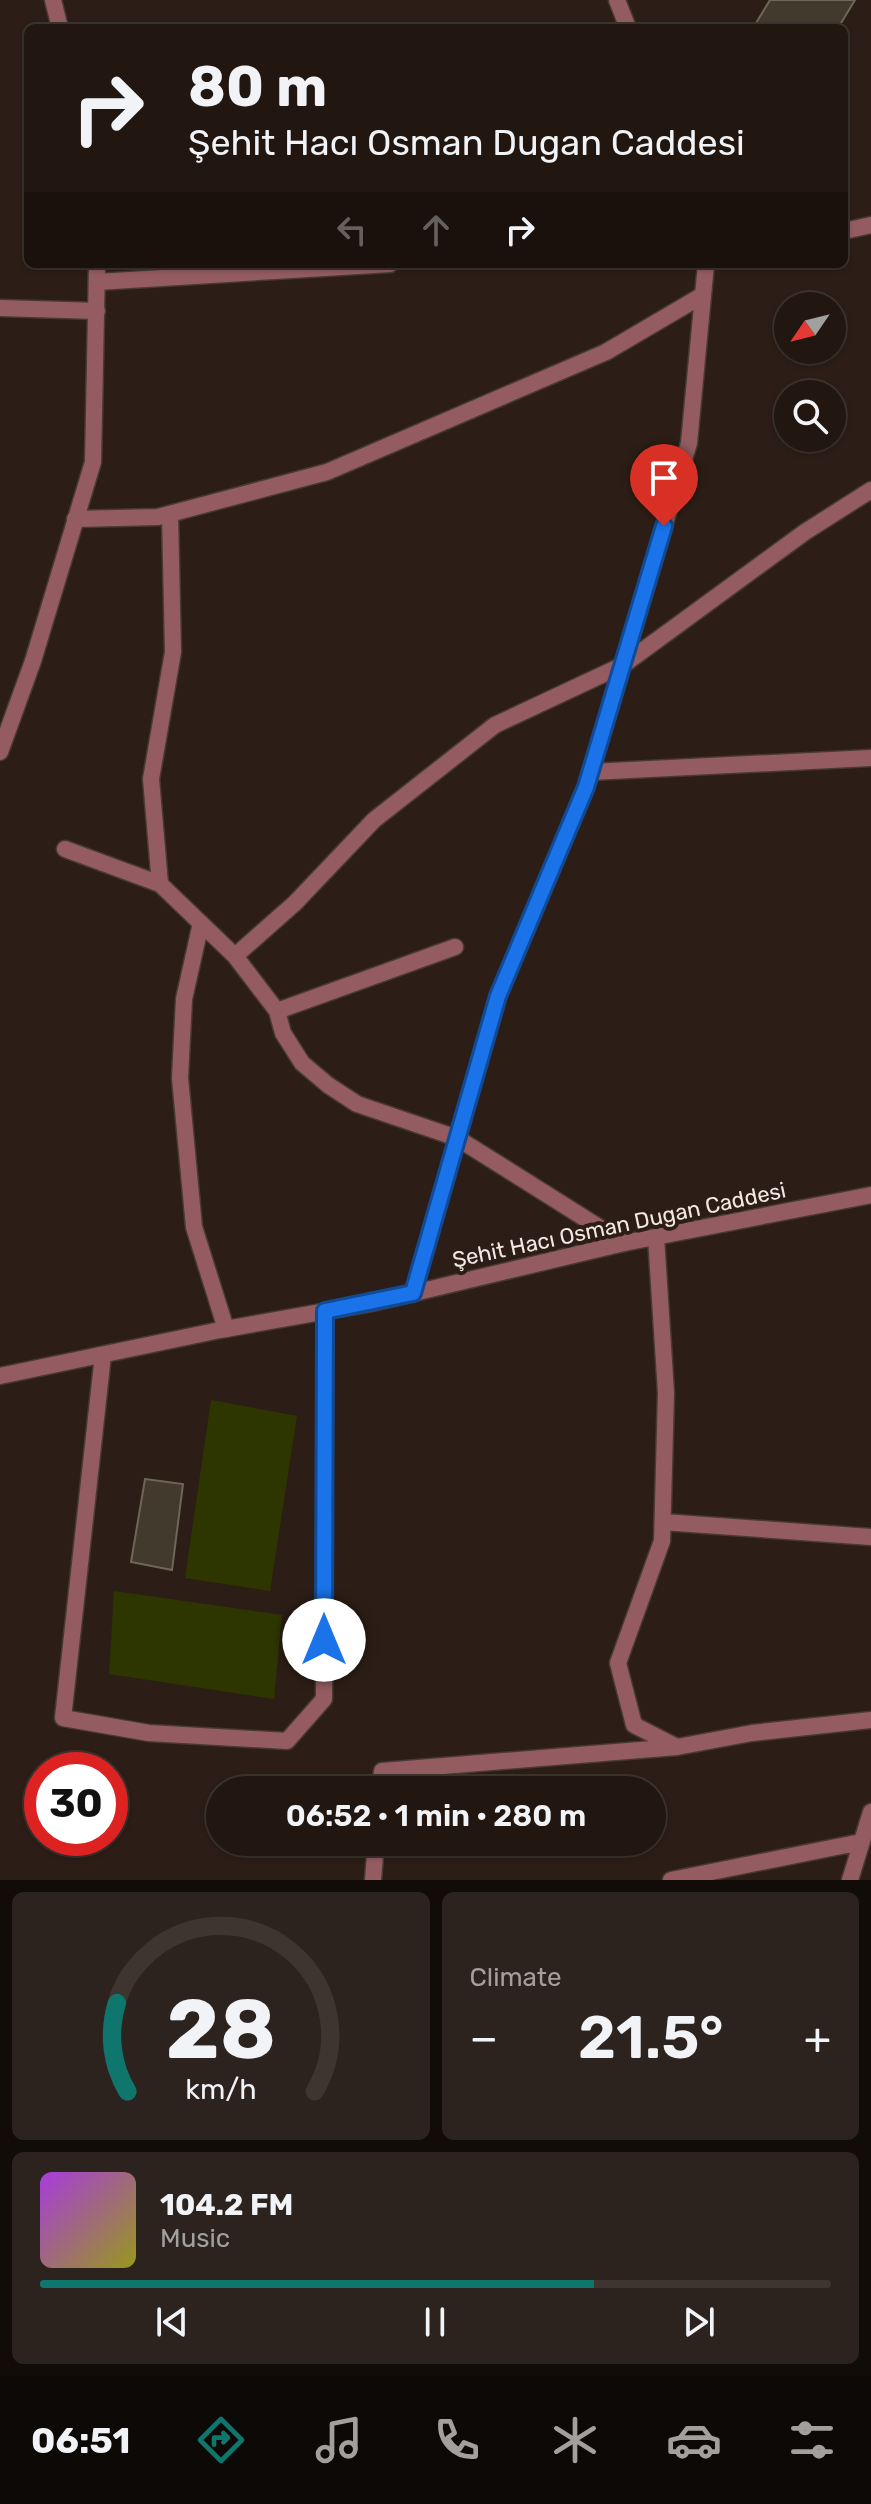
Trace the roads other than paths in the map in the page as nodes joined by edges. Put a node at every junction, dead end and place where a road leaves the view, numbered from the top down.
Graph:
1 (53, 0) edge
2 (617, 0) edge
3 (59, 24) edge
4 (626, 24) edge
5 (871, 225) edge
6 (848, 230) edge
7 (97, 268) edge
8 (325, 268) edge
9 (706, 268) edge
10 (97, 282) junction
11 (703, 295) junction
12 (0, 308) edge
13 (97, 311) junction
14 (871, 490) edge
15 (170, 514) junction
16 (75, 519) junction
17 (623, 665) junction
18 (0, 752) edge
19 (871, 758) edge
20 (591, 772) junction
21 (65, 849) dead end
22 (160, 884) junction
23 (201, 923) junction
24 (455, 947) dead end
25 (235, 956) junction
26 (277, 1011) junction
27 (457, 1138) junction
28 (871, 1195) edge
29 (656, 1237) junction
30 (624, 1243) junction
31 (413, 1293) junction
32 (325, 1311) junction
33 (226, 1329) junction
34 (103, 1355) junction
35 (0, 1376) edge
36 (663, 1522) junction
37 (871, 1537) edge
38 (871, 1720) edge
39 (677, 1747) junction
40 (381, 1776) edge
41 (871, 1812) edge
42 (861, 1842) junction
43 (375, 1856) edge
44 (373, 1880) edge
45 (671, 1880) edge
46 (850, 1880) edge

1 - 3 street
2 - 4 street
5 - 6 street
7 - 10 street
8 - 10 street
9 - 11 street
10 - 13 street
11 - 15 street
11 - 17 street
12 - 13 street
13 - 16 street
14 - 17 street
15 - 16 street
15 - 22 street
16 - 18 street
17 - 20 street
17 - 25 street
19 - 20 street
20 - 27 street
21 - 22 street
22 - 23 street
23 - 25 street
23 - 33 street
24 - 26 street
25 - 26 street
26 - 27 street
27 - 30 street
27 - 31 street
28 - 29 street, Şehit Hacı Osman Dugan Caddesi
29 - 30 street, Şehit Hacı Osman Dugan Caddesi
29 - 36 street
30 - 31 street, Şehit Hacı Osman Dugan Caddesi
31 - 32 street, Şehit Hacı Osman Dugan Caddesi
32 - 33 street, Şehit Hacı Osman Dugan Caddesi
32 - 34 street
33 - 34 street, Şehit Hacı Osman Dugan Caddesi
34 - 35 street, Şehit Hacı Osman Dugan Caddesi
36 - 37 street
36 - 39 street
38 - 39 street
39 - 40 street
41 - 42 street
42 - 45 street
42 - 46 street
43 - 44 street

